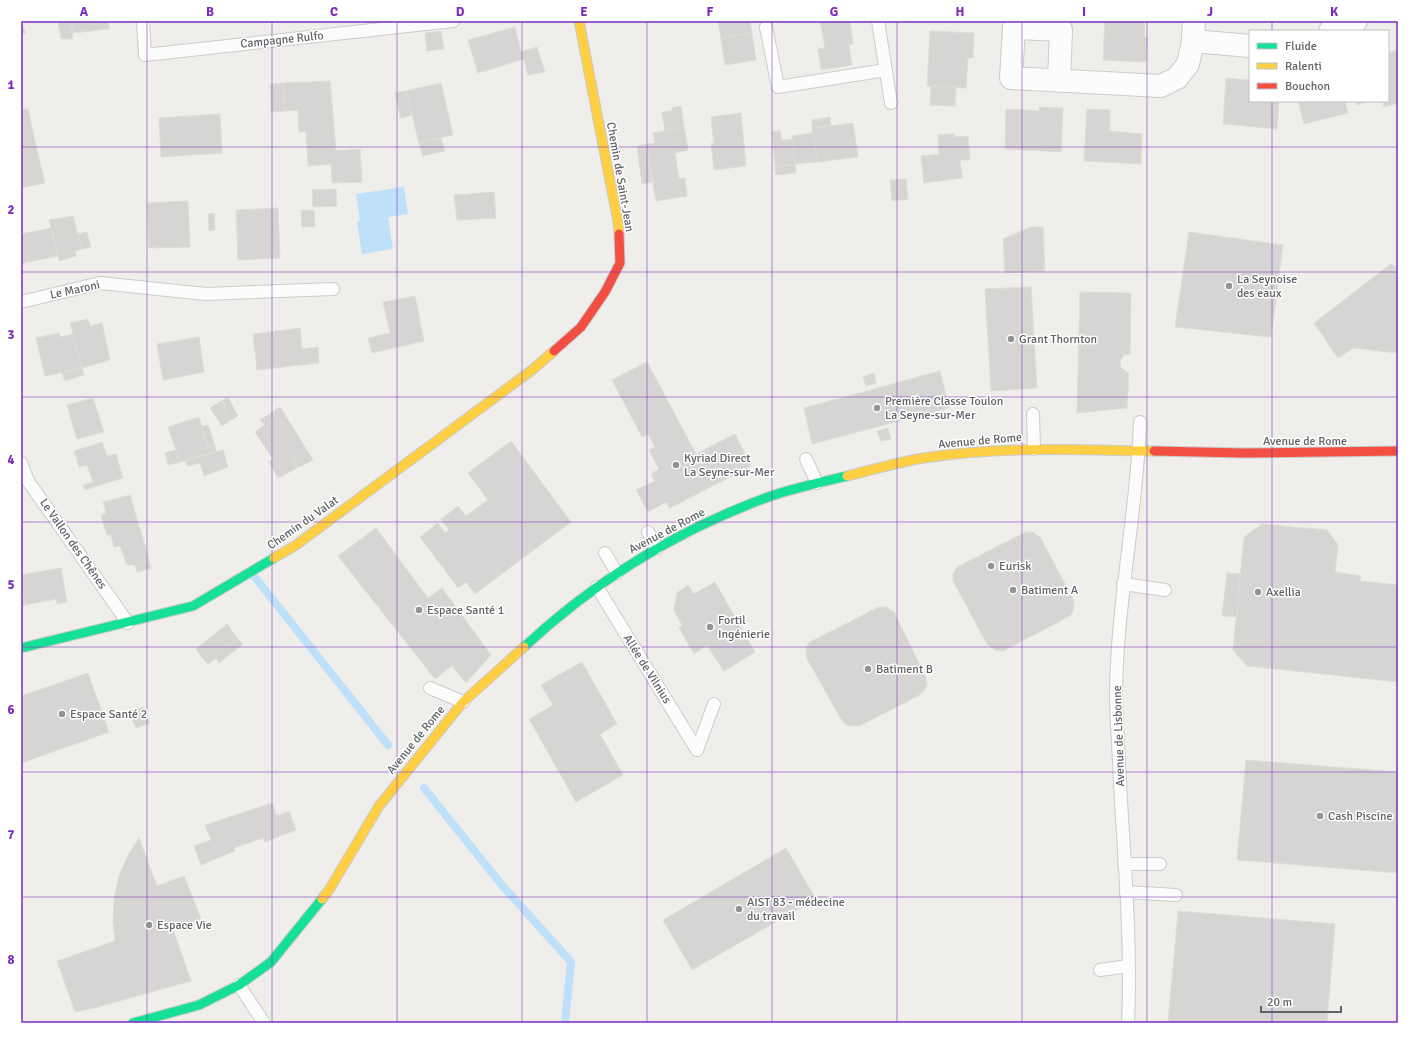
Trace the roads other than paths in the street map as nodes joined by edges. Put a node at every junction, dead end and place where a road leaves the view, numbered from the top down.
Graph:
1 (143, 21) edge
2 (453, 21) edge
3 (578, 21) edge
4 (878, 21) edge
5 (1356, 21) edge
6 (766, 27) dead end
7 (1333, 30) edge
8 (1193, 31) edge
9 (1249, 46) edge
10 (886, 70) junction
11 (1059, 81) dead end
12 (891, 103) dead end
13 (333, 289) dead end
14 (21, 302) edge
15 (562, 344) joint
16 (1033, 414) dead end
17 (1140, 422) dead end
18 (1034, 449) junction
19 (1139, 450) junction
20 (1398, 451) edge
21 (806, 459) dead end
22 (21, 463) edge
23 (853, 475) junction
24 (817, 483) junction
25 (858, 487) dead end
26 (648, 532) dead end
27 (657, 548) junction
28 (605, 553) dead end
29 (617, 573) junction
30 (1123, 584) junction
31 (597, 587) junction
32 (1165, 590) dead end
33 (128, 623) junction
34 (21, 648) edge
35 (430, 688) dead end
36 (463, 702) junction
37 (714, 704) dead end
38 (1124, 864) junction
39 (1160, 864) dead end
40 (1126, 892) junction
41 (1176, 895) dead end
42 (1128, 966) junction
43 (1100, 970) dead end
44 (239, 985) junction
45 (133, 1023) edge
46 (264, 1023) edge
47 (1128, 1023) edge

1 - 2 lane, Campagne Rulfo
3 - 15 street, Chemin de Saint-Jean
4 - 10 lane
5 - 7 street
6 - 10 lane
8 - 9 street
8 - 11 street
10 - 12 lane
13 - 14 lane, Le Maroni
15 - 33 street, Chemin du Valat
16 - 18 lane
17 - 19 lane, Avenue de Lisbonne
18 - 19 street, Avenue de Rome
18 - 23 street, Avenue de Rome
19 - 20 street, Avenue de Rome
19 - 30 lane, Avenue de Lisbonne
21 - 24 lane
22 - 33 lane, Le Vallon des Chênes
23 - 24 street, Avenue de Rome
23 - 25 lane
24 - 27 street, Avenue de Rome
26 - 27 lane
27 - 29 street, Avenue de Rome
28 - 29 lane
29 - 31 street, Avenue de Rome
30 - 32 lane
30 - 38 lane, Avenue de Lisbonne
31 - 36 street, Avenue de Rome
31 - 37 lane, Allée de Vilnius
33 - 34 street, Chemin du Valat
35 - 36 lane
36 - 44 street, Avenue de Rome
38 - 39 lane
38 - 40 lane, Avenue de Lisbonne
40 - 41 lane
40 - 42 lane, Avenue de Lisbonne
42 - 43 lane
42 - 47 lane, Avenue de Lisbonne
44 - 45 street, Avenue de Rome
44 - 46 lane

